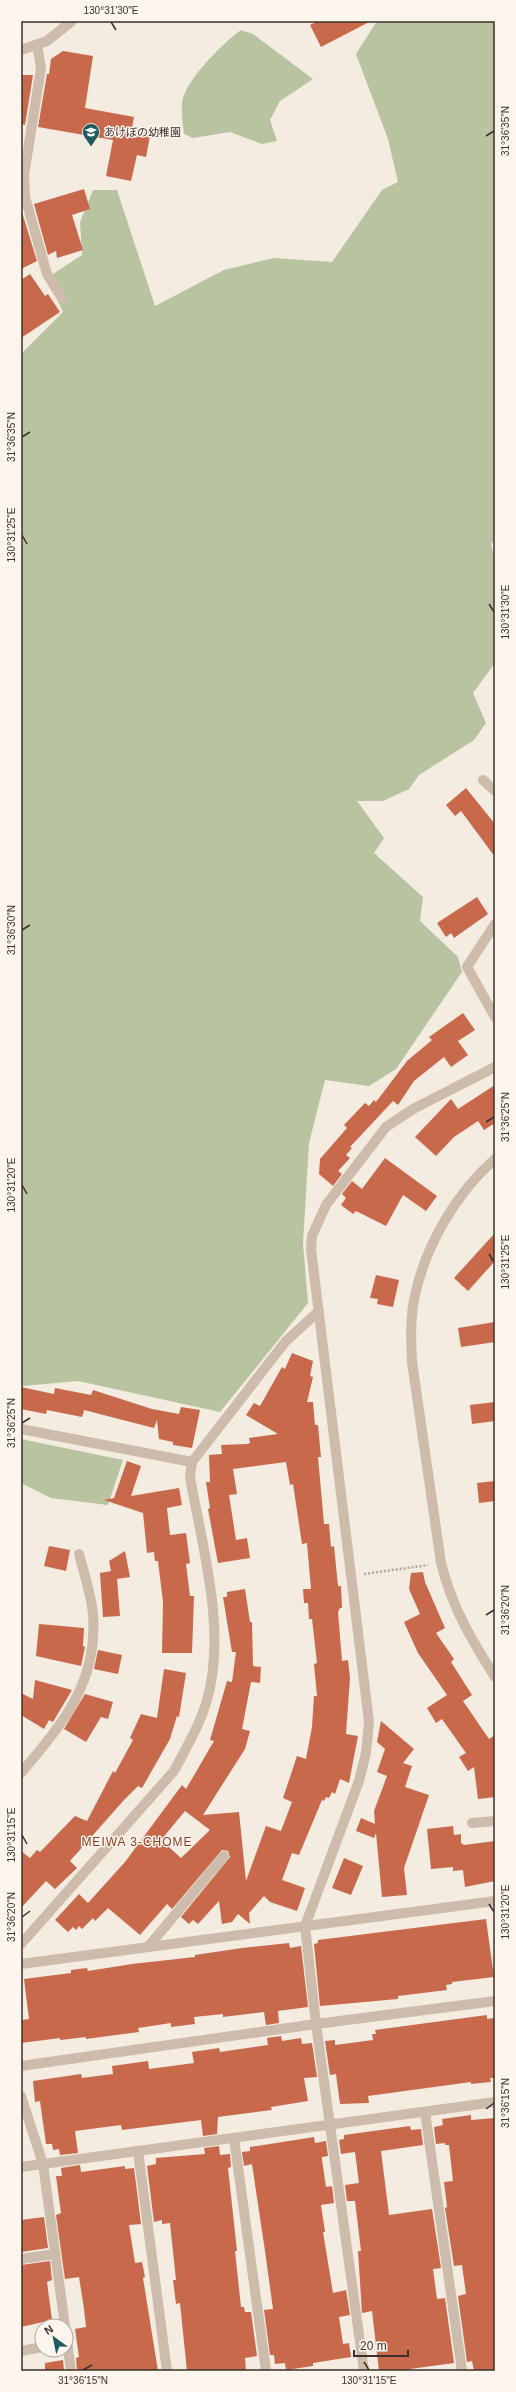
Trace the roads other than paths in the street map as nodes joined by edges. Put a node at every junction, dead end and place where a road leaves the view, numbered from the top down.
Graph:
1 (72, 21) edge
2 (37, 45) junction
3 (21, 50) edge
4 (62, 298) dead end
5 (483, 780) dead end
6 (495, 791) edge
7 (495, 924) edge
8 (495, 1017) edge
9 (495, 1067) edge
10 (495, 1160) edge
11 (319, 1310) junction
12 (21, 1429) edge
13 (192, 1462) junction
14 (79, 1554) dead end
15 (495, 1676) edge
16 (21, 1773) edge
17 (495, 1821) edge
18 (472, 1823) dead end
19 (224, 1856) dead end
20 (495, 1901) edge
21 (305, 1926) junction
22 (21, 1944) edge
23 (148, 1947) junction
24 (21, 1964) edge
25 (495, 2001) edge
26 (316, 2024) junction
27 (21, 2066) edge
28 (21, 2096) edge
29 (495, 2102) edge
30 (425, 2112) junction
31 (329, 2124) junction
32 (234, 2138) junction
33 (138, 2152) junction
34 (43, 2164) junction
35 (21, 2167) edge
36 (55, 2254) junction
37 (21, 2259) edge
38 (64, 2318) edge
39 (34, 2348) edge
40 (21, 2350) edge
41 (69, 2358) edge
42 (71, 2371) edge
43 (167, 2371) edge
44 (266, 2371) edge
45 (364, 2371) edge
46 (462, 2371) edge

1 - 2 street
2 - 3 street
2 - 4 street
5 - 6 street
7 - 8 street
9 - 11 street
10 - 15 street
11 - 13 street
11 - 21 street
12 - 13 street
13 - 22 street
14 - 16 street
17 - 18 street
19 - 23 street
20 - 21 street
21 - 23 street
21 - 26 street
23 - 24 street
25 - 26 street
26 - 27 street
26 - 31 street
28 - 34 street
29 - 30 street
30 - 31 street
30 - 46 street
31 - 32 street
31 - 45 street
32 - 33 street
32 - 44 street
33 - 34 street
33 - 43 street
34 - 35 street
34 - 36 street
36 - 37 street
36 - 38 street
39 - 40 street
41 - 42 street

